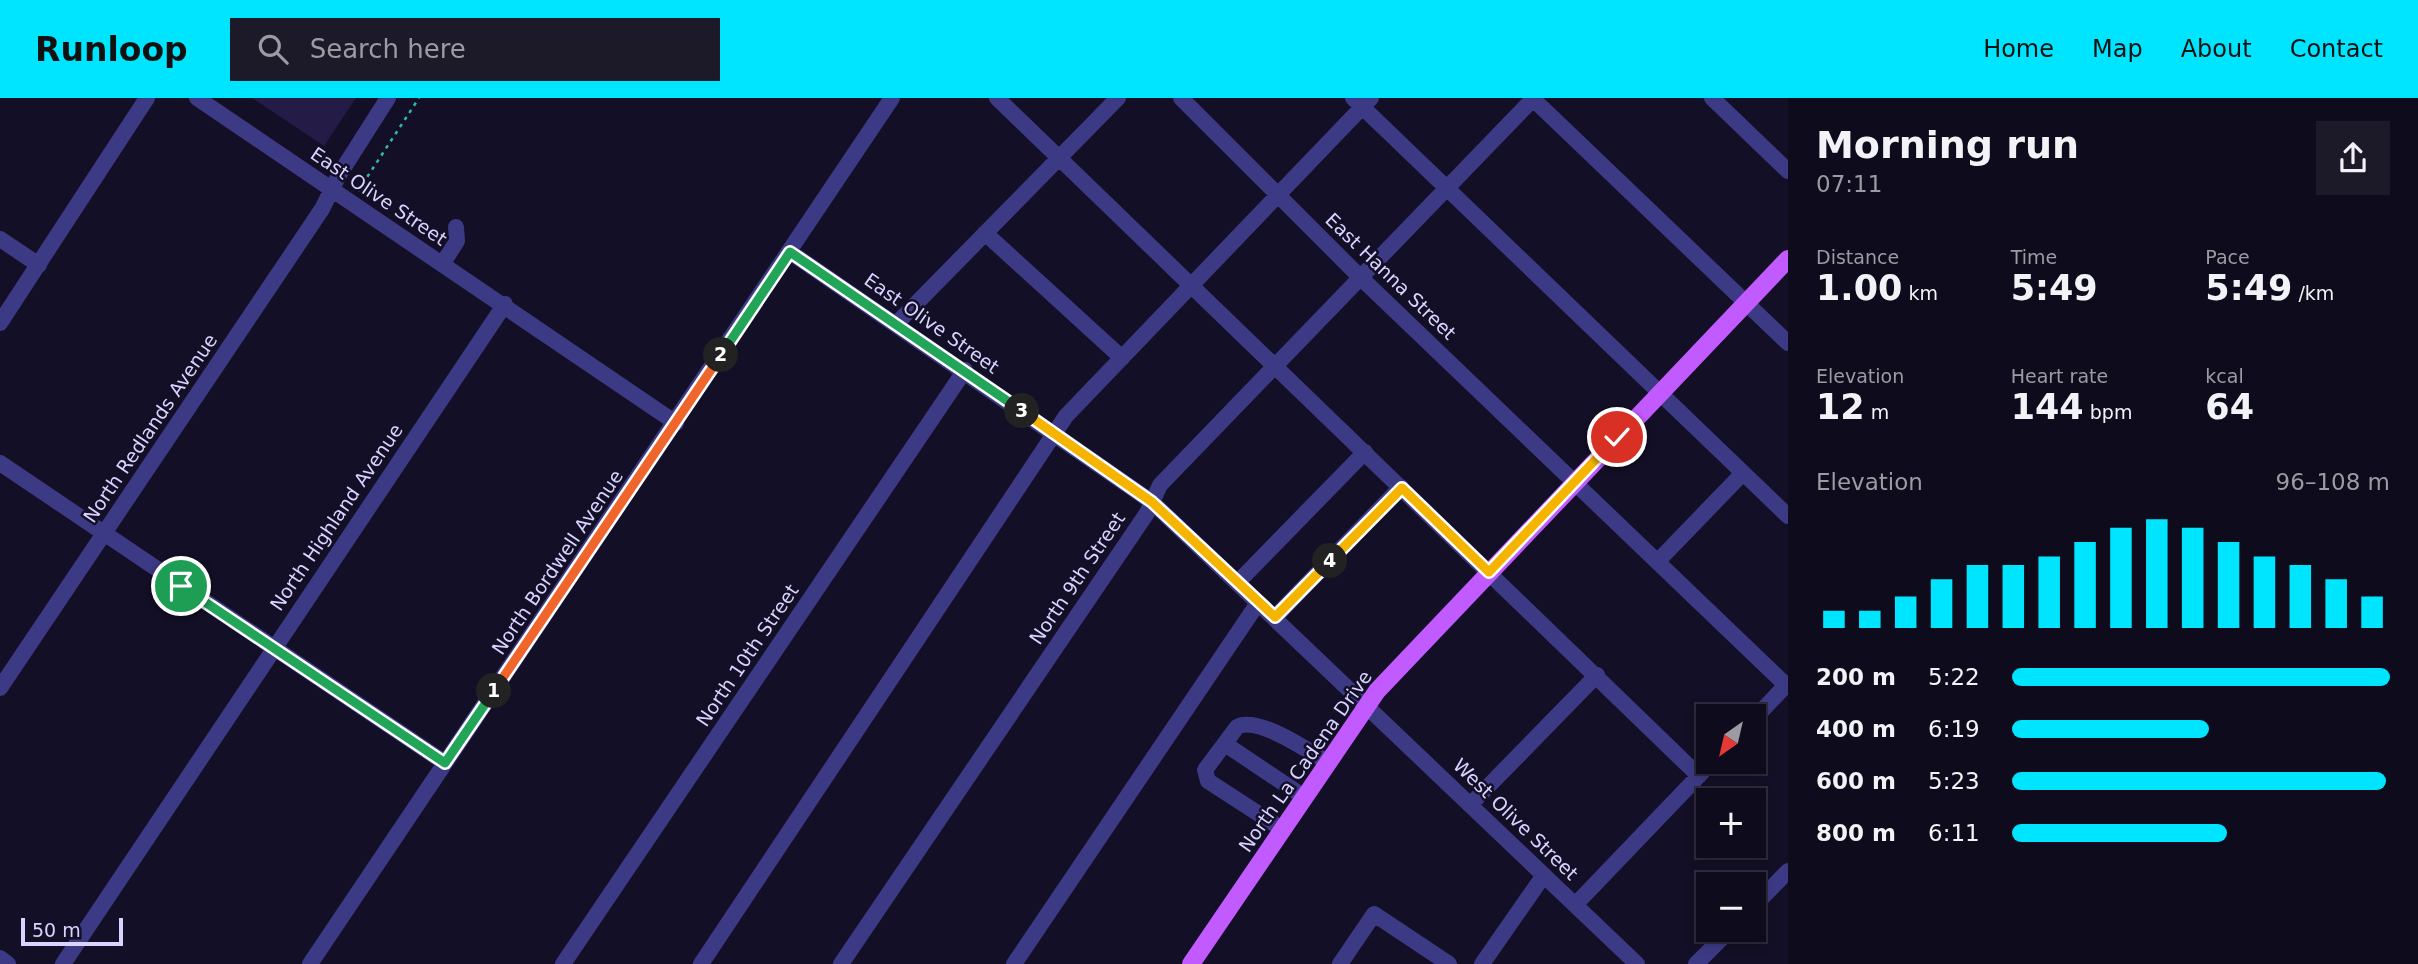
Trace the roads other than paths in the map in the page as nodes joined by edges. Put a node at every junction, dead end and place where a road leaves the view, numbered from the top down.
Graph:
1 (147, 98) edge
2 (388, 98) edge
3 (892, 98) edge
4 (997, 98) edge
5 (1118, 98) edge
6 (1181, 98) edge
7 (1533, 98) edge
8 (1712, 98) edge
9 (203, 100) edge
10 (1362, 101) edge
11 (1059, 158) junction
12 (1788, 171) edge
13 (1447, 188) junction
14 (333, 190) junction
15 (1277, 194) junction
16 (456, 227) dead end
17 (985, 233) junction
18 (0, 239) edge
19 (790, 252) junction
20 (1788, 260) edge
21 (443, 263) junction
22 (38, 265) junction
23 (1360, 277) junction
24 (1191, 285) junction
25 (1746, 303) junction
26 (505, 304) junction
27 (5, 306) edge
28 (0, 323) edge
29 (897, 323) junction
30 (1788, 343) edge
31 (1122, 358) junction
32 (1275, 366) junction
33 (965, 370) junction
34 (1660, 393) junction
35 (676, 423) junction
36 (1055, 434) junction
37 (1365, 452) junction
38 (0, 463) edge
39 (1743, 473) junction
40 (1575, 481) junction
41 (1402, 488) junction
42 (1152, 502) junction
43 (1788, 516) edge
44 (104, 533) junction
45 (1658, 561) junction
46 (1489, 572) junction
47 (1237, 583) junction
48 (1258, 603) junction
49 (1275, 617) junction
50 (273, 649) junction
51 (1597, 675) junction
52 (1787, 685) edge
53 (0, 688) edge
54 (1366, 705) junction
55 (1766, 707) edge
56 (1225, 744) junction
57 (1327, 762) junction
58 (445, 763) junction
59 (1699, 776) joint
60 (1304, 797) junction
61 (1471, 804) junction
62 (1282, 829) junction
63 (1788, 871) edge
64 (1544, 874) junction
65 (1766, 894) edge
66 (1575, 905) junction
67 (1718, 942) edge
68 (0, 958) edge
69 (8, 964) edge
70 (63, 964) edge
71 (310, 964) edge
72 (563, 964) edge
73 (701, 964) edge
74 (841, 964) edge
75 (1014, 964) edge
76 (1191, 964) edge
77 (1340, 964) edge
78 (1449, 964) edge
79 (1482, 964) edge
80 (1637, 964) edge
81 (1696, 964) edge

1 - 22 street
2 - 14 street, North Redlands Avenue
3 - 19 street, North Bordwell Avenue
4 - 11 street
5 - 11 street
6 - 15 street, East Hanna Street
7 - 13 street, North 9th Street
7 - 25 street
8 - 12 street
9 - 14 street, East Olive Street
10 - 13 street
10 - 15 street
11 - 17 street
11 - 24 street
13 - 23 street, North 9th Street
13 - 34 street
14 - 21 street, East Olive Street
14 - 44 street, North Redlands Avenue
15 - 23 street, East Hanna Street
15 - 24 street
16 - 21 street
17 - 29 street
17 - 31 street
18 - 22 street
19 - 29 street, East Olive Street
19 - 35 street, North Bordwell Avenue
20 - 25 main road, North La Cadena Drive
21 - 26 street, East Olive Street
22 - 27 street
23 - 32 street, North 9th Street
23 - 40 street, East Hanna Street
24 - 31 street
24 - 32 street
25 - 30 street
25 - 34 main road, North La Cadena Drive
26 - 35 street, East Olive Street
26 - 50 street, North Highland Avenue
27 - 28 street
29 - 33 street, East Olive Street
31 - 36 street
32 - 37 street
32 - 42 street, North 9th Street
33 - 36 street, East Olive Street
33 - 72 street, North 10th Street
34 - 39 street
34 - 40 main road, North La Cadena Drive
35 - 58 street, North Bordwell Avenue
36 - 42 street, East Olive Street
36 - 73 street
37 - 41 street
37 - 47 street
38 - 44 street
39 - 43 street
39 - 45 street
40 - 45 street, East Hanna Street
40 - 46 main road, North La Cadena Drive
41 - 46 street
41 - 49 street
42 - 47 street, East Olive Street
42 - 74 street, North 9th Street
44 - 50 street
44 - 53 street, North Redlands Avenue
45 - 52 street, East Hanna Street
46 - 51 street
46 - 54 main road, North La Cadena Drive
47 - 48 street, East Olive Street
48 - 49 street, East Olive Street
48 - 75 street
49 - 54 street, East Olive Street
50 - 58 street
50 - 70 street, North Highland Avenue
51 - 59 street
51 - 61 street
52 - 55 street
54 - 57 main road, North La Cadena Drive
54 - 61 street, West Olive Street
56 - 57 street
56 - 60 street
56 - 62 street
57 - 60 main road, North La Cadena Drive
58 - 71 street, North Bordwell Avenue
59 - 66 street
60 - 62 main road, North La Cadena Drive
61 - 64 street, West Olive Street
62 - 76 main road, North La Cadena Drive
63 - 65 street
64 - 66 street, West Olive Street
64 - 79 street
66 - 80 street, West Olive Street
67 - 81 street
68 - 69 street
77 - 78 street

